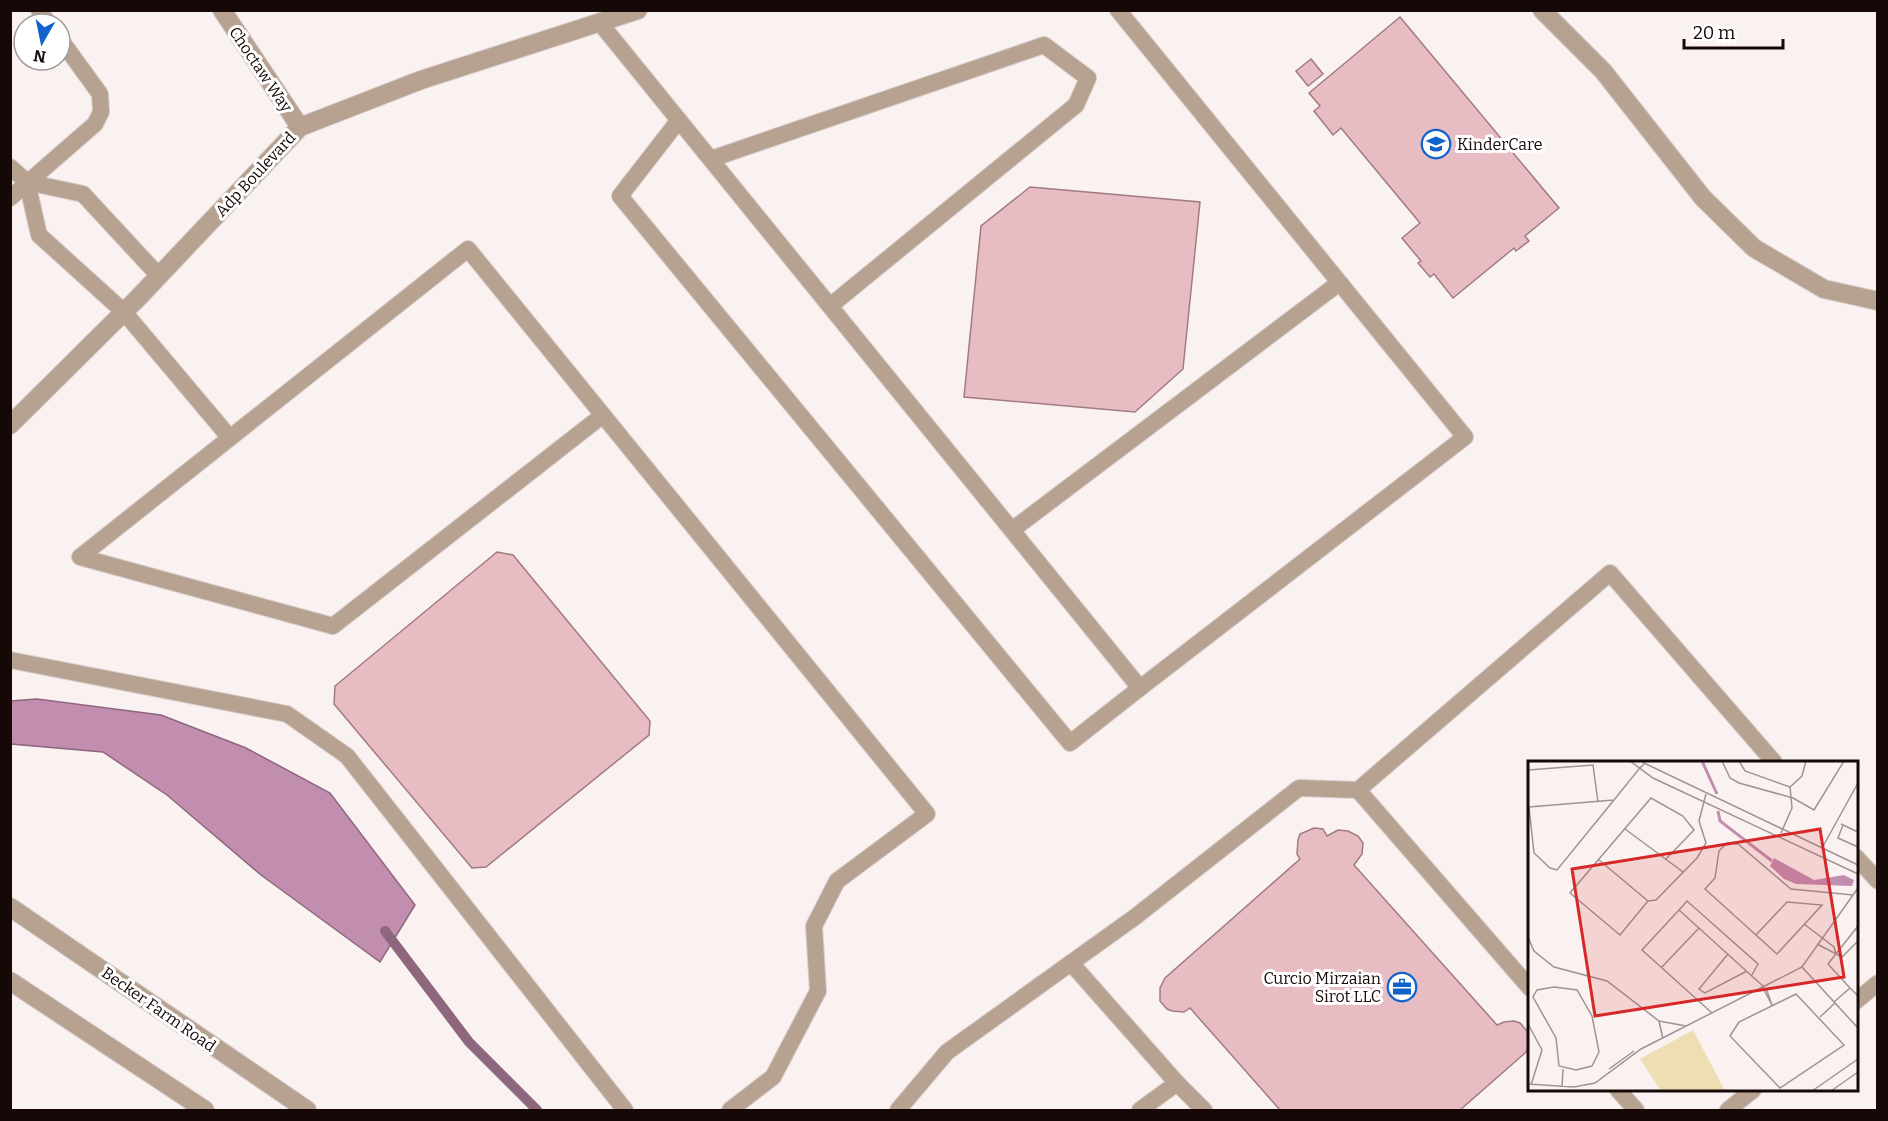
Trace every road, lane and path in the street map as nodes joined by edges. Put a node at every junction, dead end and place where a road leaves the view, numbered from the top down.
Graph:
1 (222, 10) edge
2 (638, 10) edge
3 (1118, 10) edge
4 (1542, 10) edge
5 (608, 17) edge
6 (72, 56) edge
7 (679, 120) junction
8 (300, 127) junction
9 (711, 159) junction
10 (10, 167) edge
11 (27, 182) junction
12 (10, 198) edge
13 (159, 276) junction
14 (1339, 283) junction
15 (1878, 302) edge
16 (830, 306) junction
17 (124, 312) junction
18 (603, 416) junction
19 (10, 425) edge
20 (230, 438) junction
21 (1012, 530) junction
22 (10, 660) edge
23 (1140, 688) junction
24 (1773, 761) edge
25 (1358, 790) junction
26 (1858, 858) edge
27 (1878, 881) edge
28 (10, 907) edge
29 (1071, 963) junction
30 (10, 981) edge
31 (1878, 983) edge
32 (1528, 986) edge
33 (1858, 1000) edge
34 (1177, 1083) junction
35 (1620, 1091) edge
36 (1751, 1091) edge
37 (205, 1110) edge
38 (307, 1110) edge
39 (625, 1110) edge
40 (730, 1110) edge
41 (898, 1110) edge
42 (1140, 1110) edge
43 (1204, 1110) edge
44 (1636, 1110) edge
45 (1728, 1110) edge

1 - 8 street, Choctaw Way
2 - 5 street, Adp Boulevard
3 - 14 lane
4 - 15 street
5 - 7 lane
5 - 8 street, Adp Boulevard
6 - 11 lane
7 - 9 lane
7 - 23 lane
8 - 13 street, Adp Boulevard
9 - 16 lane
9 - 16 lane
10 - 11 lane
11 - 12 lane
11 - 13 lane
11 - 17 lane
13 - 17 street, Adp Boulevard
14 - 21 lane
14 - 23 lane
16 - 21 lane
17 - 19 street, Adp Boulevard
17 - 20 lane
18 - 20 lane
18 - 20 lane
18 - 40 lane
21 - 23 lane
22 - 39 lane
24 - 25 lane
25 - 29 lane
25 - 32 lane
26 - 27 lane
28 - 38 street, Becker Farm Road
29 - 34 lane
29 - 41 lane
30 - 37 street
31 - 33 lane
34 - 42 lane
34 - 43 lane
35 - 44 lane
36 - 45 lane

